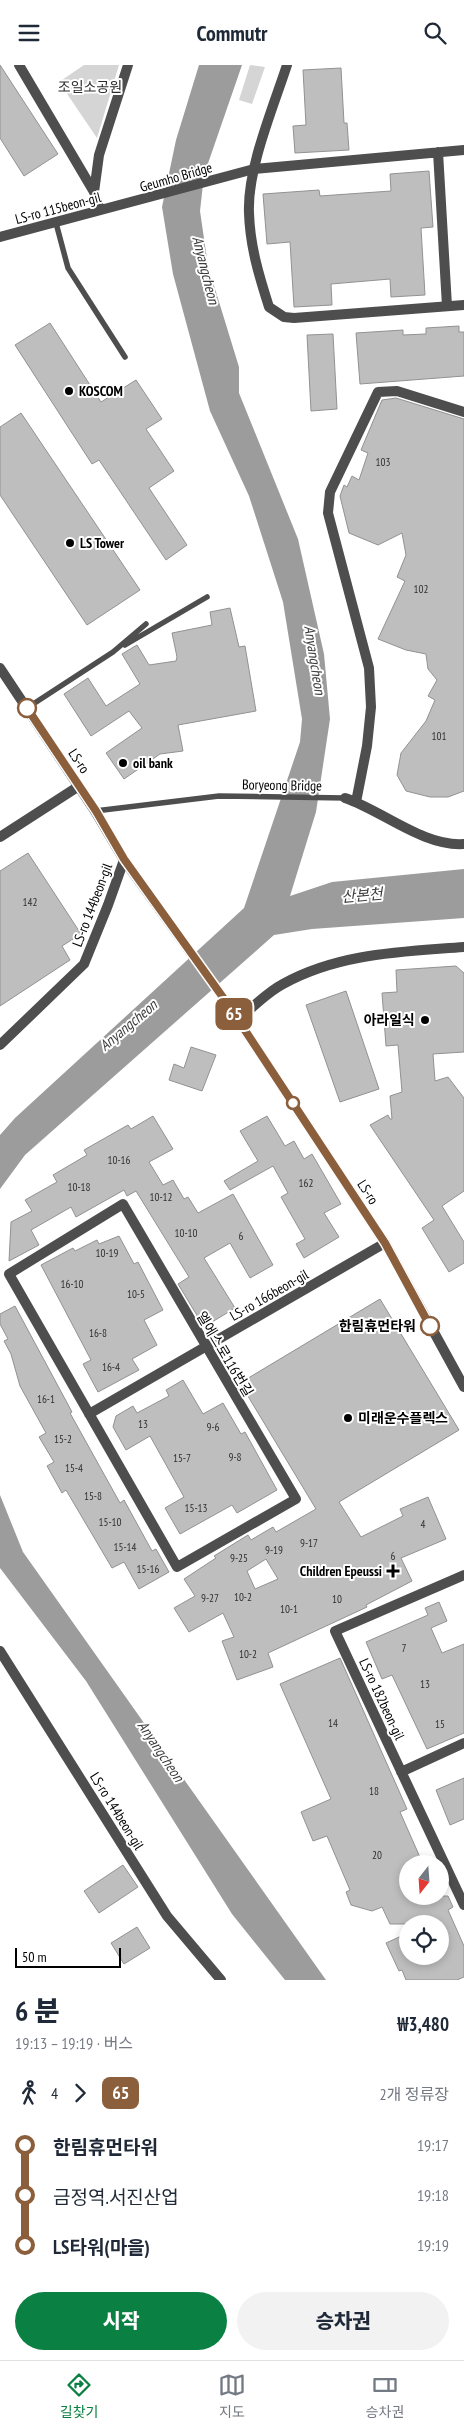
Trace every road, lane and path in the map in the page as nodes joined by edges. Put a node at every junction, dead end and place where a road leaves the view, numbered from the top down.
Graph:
1 (19, 65) edge
2 (128, 65) edge
3 (286, 65) edge
4 (464, 150) edge
5 (438, 152) junction
6 (254, 169) junction
7 (94, 192) junction
8 (124, 206) joint
9 (100, 210) junction
10 (56, 223) junction
11 (0, 237) edge
12 (464, 305) edge
13 (447, 306) junction
14 (126, 357) dead end
15 (464, 413) edge
16 (208, 597) dead end
17 (146, 623) dead end
18 (113, 652) junction
19 (0, 668) edge
20 (27, 708) junction
21 (79, 786) junction
22 (345, 798) joint
23 (356, 802) junction
24 (96, 811) junction
25 (0, 837) edge
26 (464, 844) edge
27 (124, 859) junction
28 (464, 947) edge
29 (238, 1020) junction
30 (0, 1045) edge
31 (385, 1243) junction
32 (206, 1348) junction
33 (464, 1387) edge
34 (88, 1414) junction
35 (463, 1577) edge
36 (0, 1651) edge
37 (464, 1743) edge
38 (401, 1772) junction
39 (464, 1905) edge
40 (221, 1980) edge

1 - 7 street
2 - 7 street
3 - 6 street
4 - 5 street, Geumho Bridge
5 - 6 street, Geumho Bridge
5 - 13 street
6 - 8 street, Geumho Bridge
6 - 13 street
7 - 9 street
8 - 9 street, LS-ro 115beon-gil
9 - 10 street, LS-ro 115beon-gil
10 - 11 street, LS-ro 115beon-gil
10 - 14 lane
12 - 13 street
15 - 23 street
16 - 18 lane
17 - 18 lane
18 - 20 lane
19 - 20 street, LS-ro
20 - 21 street, LS-ro
21 - 24 street, LS-ro
21 - 25 street
22 - 23 street
22 - 24 lane, Boryeong Bridge
23 - 26 street
24 - 27 street, LS-ro
27 - 29 street, LS-ro
27 - 30 street, LS-ro 144beon-gil
28 - 29 street
29 - 31 street, LS-ro
31 - 32 street, LS-ro 166beon-gil
31 - 33 street, LS-ro
32 - 34 street, LS-ro 166beon-gil
32 - 34 street, 엘에스로116번길
32 - 34 street, 엘에스로116번길
35 - 38 street, LS-ro 182beon-gil
36 - 40 street, LS-ro 144beon-gil
37 - 38 street
38 - 39 street, LS-ro 182beon-gil

